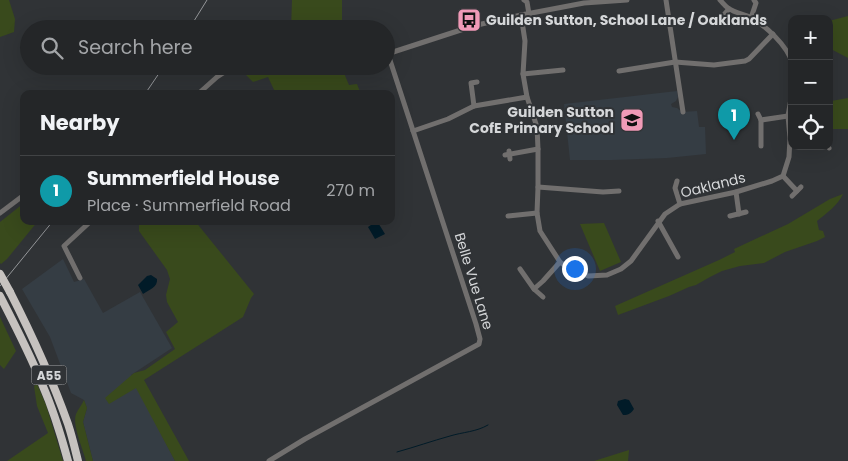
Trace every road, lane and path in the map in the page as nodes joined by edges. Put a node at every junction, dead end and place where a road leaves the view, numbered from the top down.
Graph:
1 (524, 0) edge
2 (627, 0) edge
3 (666, 0) edge
4 (720, 0) edge
5 (757, 1) edge
6 (584, 2) edge
7 (729, 9) junction
8 (529, 14) junction
9 (522, 15) junction
10 (751, 18) junction
11 (717, 20) dead end
12 (773, 34) junction
13 (395, 51) edge
14 (791, 60) edge
15 (676, 62) junction
16 (563, 70) dead end
17 (619, 71) dead end
18 (523, 74) junction
19 (220, 75) edge
20 (394, 75) edge
21 (477, 82) dead end
22 (202, 90) edge
23 (527, 97) junction
24 (474, 106) junction
25 (683, 112) dead end
26 (788, 116) edge
27 (413, 131) junction
28 (761, 146) dead end
29 (538, 149) junction
30 (790, 150) edge
31 (509, 155) dead end
32 (783, 176) junction
33 (677, 181) dead end
34 (611, 185) dead end
35 (538, 187) junction
36 (611, 191) junction
37 (619, 191) dead end
38 (736, 192) junction
39 (792, 196) dead end
40 (20, 198) edge
41 (680, 204) junction
42 (746, 212) dead end
43 (537, 213) junction
44 (0, 214) edge
45 (512, 214) dead end
46 (739, 214) junction
47 (730, 216) dead end
48 (658, 221) junction
49 (87, 225) edge
50 (678, 257) dead end
51 (560, 262) junction
52 (520, 269) dead end
53 (0, 274) edge
54 (80, 278) dead end
55 (534, 289) junction
56 (543, 297) dead end
57 (1, 299) edge
58 (68, 461) edge
59 (78, 461) edge
60 (269, 461) edge

1 - 8 street
2 - 6 street
3 - 15 street
4 - 7 street
5 - 10 street
6 - 8 street
7 - 10 street
7 - 11 street
8 - 9 street
9 - 13 street
9 - 18 street, Oaklands
10 - 12 street
12 - 14 street
12 - 15 street
15 - 17 street
15 - 25 street
16 - 18 street
18 - 23 street, Oaklands
19 - 22 street
20 - 27 street, Belle Vue Lane
21 - 24 street
23 - 24 street
23 - 29 street, Oaklands
24 - 27 street
26 - 28 street
27 - 60 street, Belle Vue Lane
29 - 31 street
29 - 35 street, Oaklands
30 - 32 street
32 - 38 street, Oaklands
32 - 39 street
33 - 41 street
34 - 36 street
35 - 36 street
35 - 43 street, Oaklands
36 - 37 street
38 - 41 street, Oaklands
38 - 46 street
40 - 44 street
41 - 48 street, Oaklands
42 - 46 street
43 - 45 street
43 - 51 street, Oaklands
46 - 47 street
48 - 50 street
48 - 51 street, Oaklands
49 - 54 street
51 - 55 street
52 - 55 street
53 - 59 highway, A55, bridge
55 - 56 street
57 - 58 highway, A55

